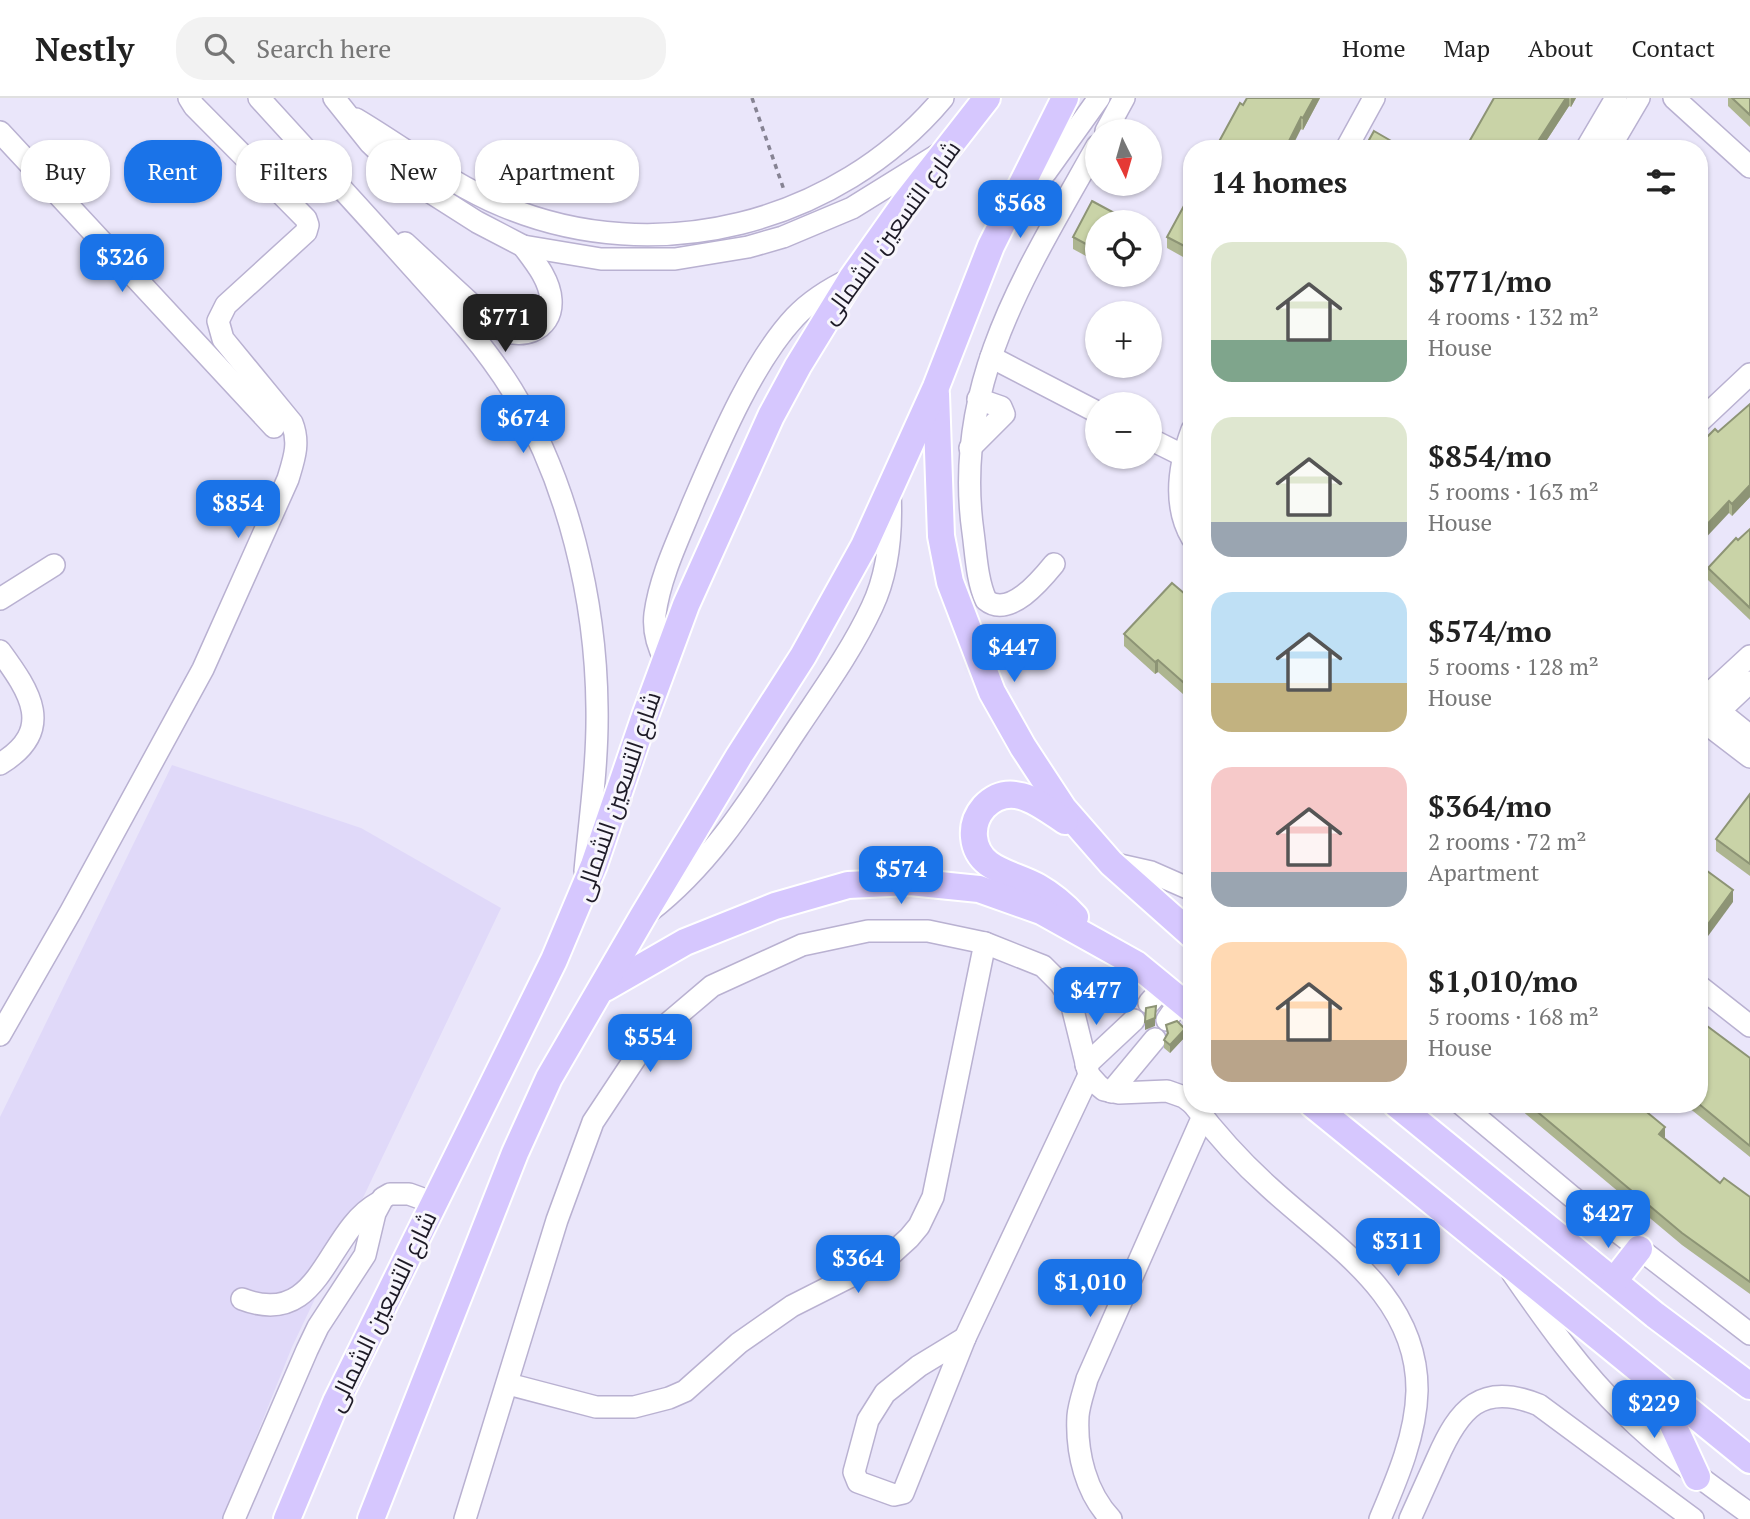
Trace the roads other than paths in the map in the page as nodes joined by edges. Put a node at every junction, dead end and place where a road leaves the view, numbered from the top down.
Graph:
1 (189, 98) edge
2 (259, 98) edge
3 (943, 98) edge
4 (987, 98) edge
5 (1065, 98) edge
6 (1099, 98) edge
7 (1124, 98) edge
8 (1374, 98) edge
9 (1616, 98) edge
10 (1639, 98) edge
11 (1674, 98) edge
12 (340, 105) edge
13 (1113, 119) edge
14 (0, 132) edge
15 (1351, 140) edge
16 (1591, 140) edge
17 (1614, 140) edge
18 (949, 148) junction
19 (1750, 167) edge
20 (1085, 168) edge
21 (1008, 212) junction
22 (378, 229) junction
23 (523, 246) junction
24 (852, 278) junction
25 (991, 357) junction
26 (1750, 374) edge
27 (936, 387) junction
28 (978, 399) junction
29 (1085, 406) edge
30 (1708, 414) edge
31 (274, 426) dead end
32 (1162, 445) edge
33 (970, 448) junction
34 (1182, 456) joint
35 (890, 491) junction
36 (1183, 514) edge
37 (1054, 564) dead end
38 (54, 565) dead end
39 (0, 599) edge
40 (0, 650) edge
41 (1750, 656) edge
42 (665, 660) junction
43 (1750, 682) edge
44 (1708, 706) edge
45 (1708, 708) edge
46 (1708, 713) edge
47 (1708, 715) edge
48 (1750, 736) edge
49 (1750, 757) edge
50 (0, 764) edge
51 (1086, 836) junction
52 (1111, 863) junction
53 (1183, 886) edge
54 (583, 893) junction
55 (643, 916) junction
56 (1183, 927) edge
57 (1089, 936) junction
58 (985, 943) junction
59 (600, 990) junction
60 (1708, 993) edge
61 (1170, 1004) edge
62 (1134, 1020) dead end
63 (1750, 1026) edge
64 (0, 1035) edge
65 (1155, 1039) dead end
66 (1087, 1070) junction
67 (1111, 1092) junction
68 (1183, 1097) edge
69 (1194, 1113) edge
70 (1200, 1113) edge
71 (1323, 1113) edge
72 (1406, 1113) edge
73 (1472, 1113) edge
74 (378, 1203) junction
75 (434, 1203) junction
76 (1639, 1249) junction
77 (1506, 1263) junction
78 (1614, 1281) junction
79 (242, 1299) dead end
80 (1750, 1334) edge
81 (965, 1338) junction
82 (508, 1384) junction
83 (1653, 1384) junction
84 (1750, 1385) edge
85 (1750, 1460) edge
86 (1697, 1476) junction
87 (1750, 1514) edge
88 (234, 1519) edge
89 (287, 1519) edge
90 (371, 1519) edge
91 (465, 1519) edge
92 (1111, 1519) edge
93 (1380, 1519) edge
94 (1410, 1519) edge
95 (1693, 1519) edge

1 - 64 street
2 - 22 street
3 - 12 street
4 - 18 main road, شارع التسعين الشمالى
5 - 21 main road
6 - 21 street
7 - 13 street
8 - 15 street
9 - 16 street
10 - 17 street
11 - 19 street
12 - 23 street
14 - 31 street
18 - 23 street
18 - 24 main road, شارع التسعين الشمالى
20 - 25 street
21 - 27 main road
22 - 23 street
22 - 54 street
24 - 42 main road, شارع التسعين الشمالى
24 - 42 street
25 - 28 street
25 - 29 street
26 - 30 street
27 - 35 main road
27 - 51 main road
28 - 33 street
28 - 33 street
32 - 34 street
33 - 37 street
34 - 36 street
35 - 55 main road
35 - 55 street
38 - 39 street
40 - 50 street
41 - 44 street
42 - 54 main road, شارع التسعين الشمالى
43 - 45 street
46 - 48 street
47 - 49 street
51 - 52 main road
51 - 57 main road
52 - 53 street
52 - 56 main road
54 - 75 main road, شارع التسعين الشمالى
55 - 59 main road
57 - 59 main road
57 - 61 main road
58 - 66 street
58 - 82 street
58 - 82 street
59 - 90 main road
60 - 63 street
62 - 66 street
65 - 67 street
66 - 67 street
66 - 81 street
67 - 68 street
69 - 92 street
70 - 93 street
71 - 77 main road
72 - 78 main road
73 - 76 street
74 - 75 street
74 - 79 street
74 - 88 street
75 - 89 main road, شارع التسعين الشمالى
76 - 78 main road
76 - 80 street
77 - 83 main road
77 - 86 street
78 - 84 main road
81 - 81 street
82 - 91 street
83 - 85 main road
83 - 86 main road
86 - 87 street
94 - 95 street

